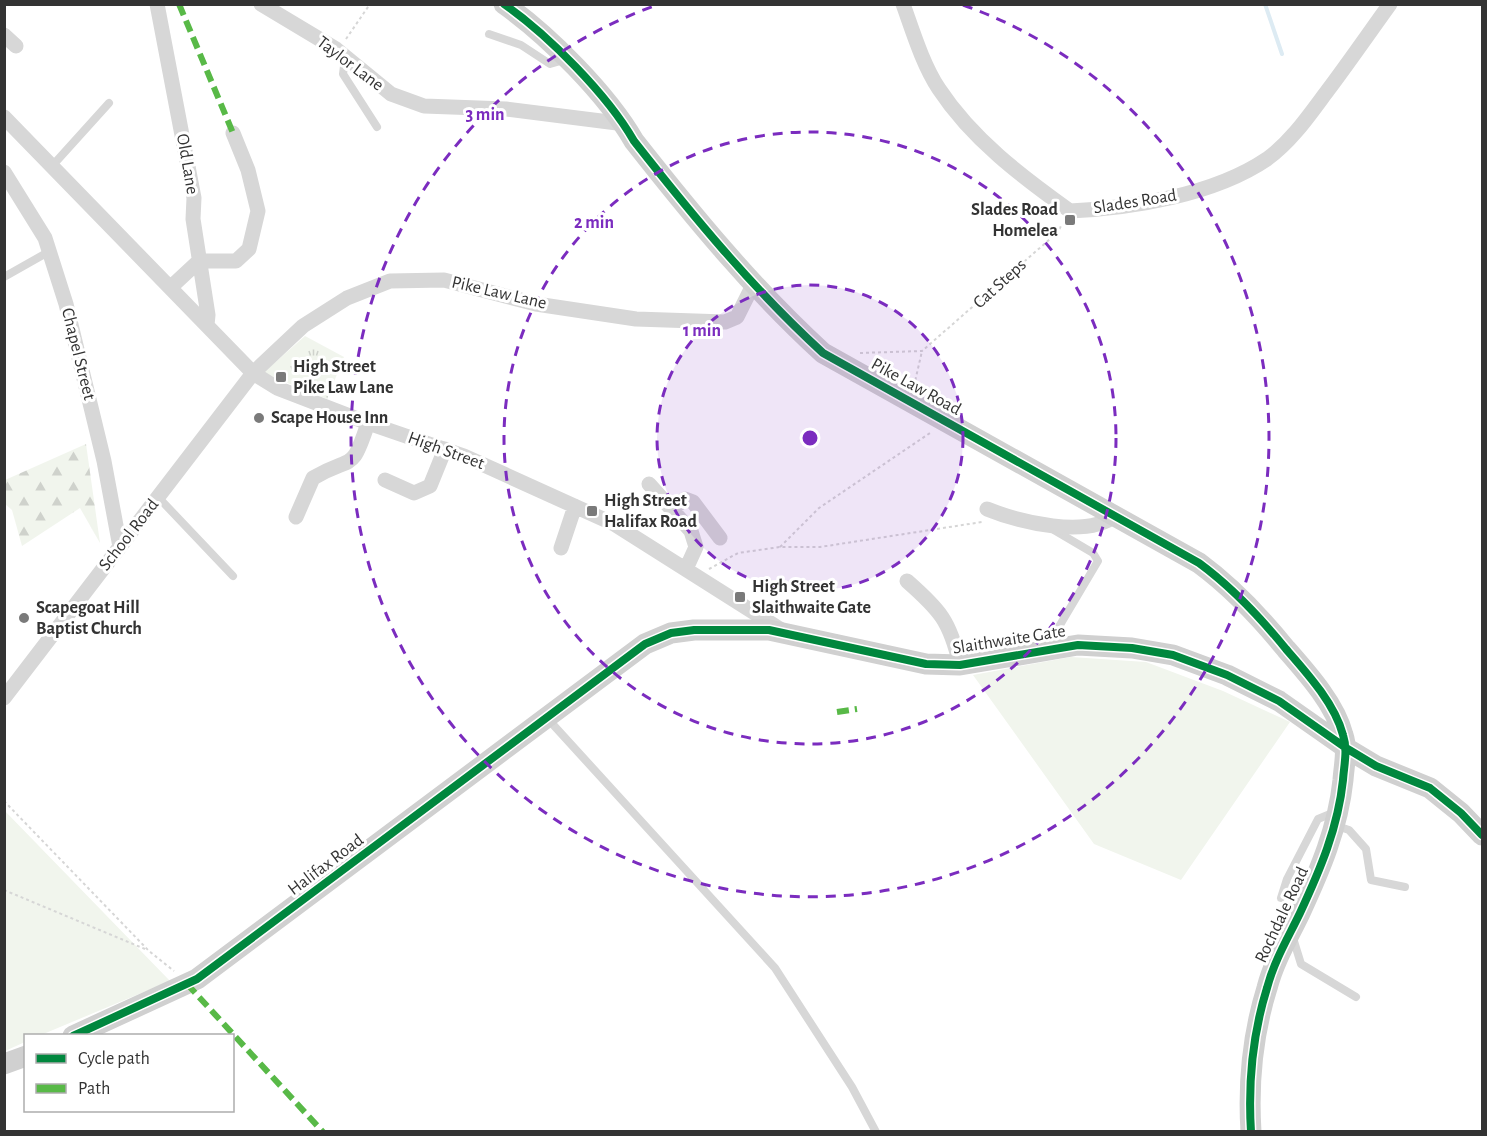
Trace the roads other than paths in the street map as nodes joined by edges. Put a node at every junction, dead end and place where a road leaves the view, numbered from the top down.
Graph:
1 (157, 4) edge
2 (261, 4) edge
3 (504, 4) edge
4 (903, 4) edge
5 (1390, 4) edge
6 (4, 34) edge
7 (489, 34) dead end
8 (16, 46) dead end
9 (342, 53) junction
10 (567, 59) junction
11 (109, 103) dead end
12 (4, 117) edge
13 (624, 124) junction
14 (377, 126) dead end
15 (233, 133) dead end
16 (53, 165) junction
17 (4, 172) edge
18 (50, 251) junction
19 (199, 261) junction
20 (4, 277) edge
21 (753, 285) junction
22 (171, 287) junction
23 (207, 325) junction
24 (253, 373) junction
25 (368, 423) junction
26 (445, 449) junction
27 (385, 480) dead end
28 (649, 484) dead end
29 (158, 497) junction
30 (575, 506) junction
31 (672, 509) junction
32 (987, 509) dead end
33 (1116, 515) junction
34 (296, 518) dead end
35 (1039, 523) junction
36 (720, 538) dead end
37 (120, 547) junction
38 (561, 548) dead end
39 (691, 572) junction
40 (233, 576) dead end
41 (907, 581) dead end
42 (785, 632) junction
43 (1052, 648) junction
44 (960, 665) junction
45 (581, 692) joint
46 (4, 698) edge
47 (546, 716) junction
48 (1346, 748) junction
49 (1337, 819) junction
50 (1482, 835) edge
51 (1405, 887) dead end
52 (1281, 898) dead end
53 (1291, 931) junction
54 (1356, 997) dead end
55 (75, 1034) edge
56 (24, 1057) edge
57 (4, 1064) edge
58 (876, 1131) edge
59 (1251, 1131) edge

1 - 19 street, Old Lane
2 - 9 street, Taylor Lane
3 - 10 street, Pike Law Road
4 - 5 street, Slades Road
6 - 8 street
7 - 10 lane
9 - 13 street, Taylor Lane
9 - 14 lane
10 - 13 street, Pike Law Road
11 - 16 lane
12 - 16 street, High Street
13 - 21 street, Pike Law Road
15 - 19 street
16 - 22 street, High Street
17 - 18 street, Chapel Street
18 - 20 lane
18 - 37 street, Chapel Street
19 - 22 street
19 - 23 street, Old Lane
21 - 24 street, Pike Law Lane
21 - 33 street, Pike Law Road
22 - 23 street, High Street
23 - 24 street, High Street
24 - 25 street, High Street
24 - 29 street, School Road
25 - 26 street, High Street
25 - 34 street
26 - 27 street
26 - 30 street, High Street
28 - 31 street
29 - 37 street, School Road
29 - 40 lane
30 - 38 street
30 - 39 street, High Street
31 - 36 street
31 - 39 street
32 - 35 street
33 - 35 street
33 - 48 street, Pike Law Road
35 - 43 lane
37 - 46 street, School Road
39 - 42 street, High Street
41 - 44 street, Slaithwaite Gate
42 - 44 street, Slaithwaite Gate
42 - 45 street, Slaithwaite Gate
43 - 44 street, Slaithwaite Gate
43 - 48 street, Slaithwaite Gate
45 - 47 street, Halifax Road
47 - 55 street, Halifax Road
47 - 58 lane
48 - 49 street, Rochdale Road
48 - 50 street, Slaithwaite Gate
49 - 51 lane
49 - 52 lane
49 - 53 street, Rochdale Road
53 - 54 lane
53 - 59 street, Rochdale Road
56 - 57 street

